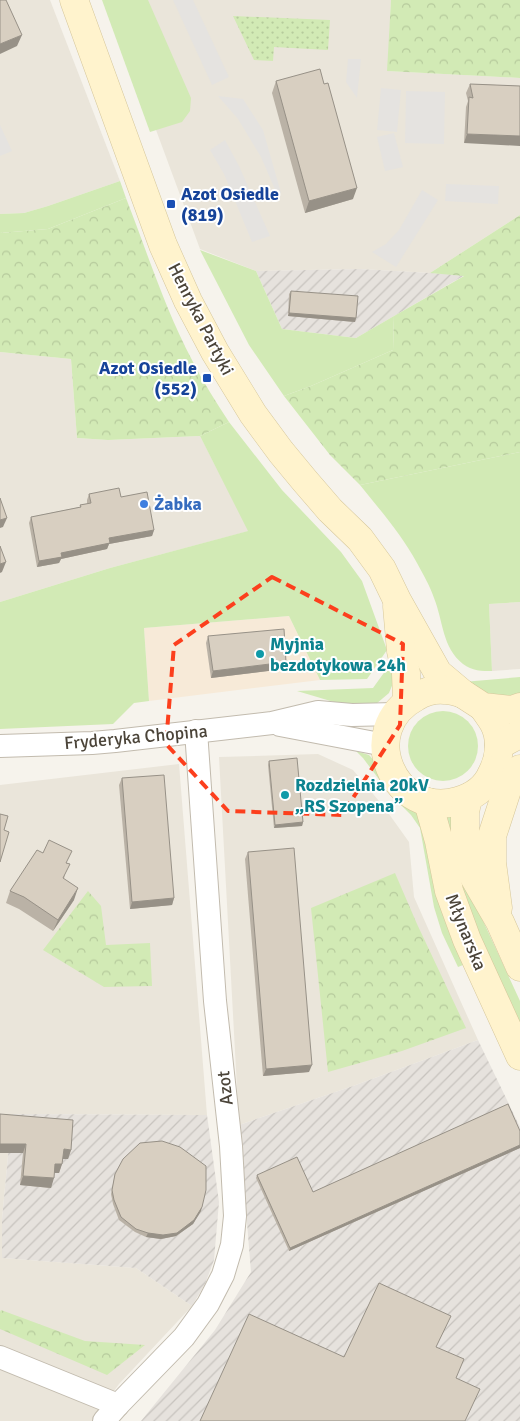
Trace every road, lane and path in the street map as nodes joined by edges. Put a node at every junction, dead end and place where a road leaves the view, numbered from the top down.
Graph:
1 (74, 0) edge
2 (397, 600) junction
3 (473, 700) junction
4 (520, 707) edge
5 (401, 708) junction
6 (272, 723) junction
7 (196, 731) junction
8 (510, 739) edge
9 (385, 744) junction
10 (0, 746) edge
11 (520, 769) edge
12 (468, 798) junction
13 (428, 802) junction
14 (500, 922) junction
15 (520, 967) edge
16 (520, 1056) edge
17 (0, 1357) edge
18 (111, 1413) edge

1 - 2 main road, Henryka Partyki
2 - 3 main road
2 - 5 main road
3 - 4 main road, Fryderyka Chopina
3 - 5 main road, Fryderyka Chopina
3 - 8 main road
5 - 6 street, Fryderyka Chopina
5 - 9 main road
6 - 7 street, Fryderyka Chopina
6 - 9 street, Fryderyka Chopina
7 - 10 street, Fryderyka Chopina
7 - 18 street, Azot
8 - 12 main road
9 - 13 main road
11 - 14 main road, Młynarska
12 - 13 main road
12 - 14 main road, Młynarska
13 - 16 main road, Młynarska
14 - 15 main road, Młynarska
17 - 18 street, Azot

